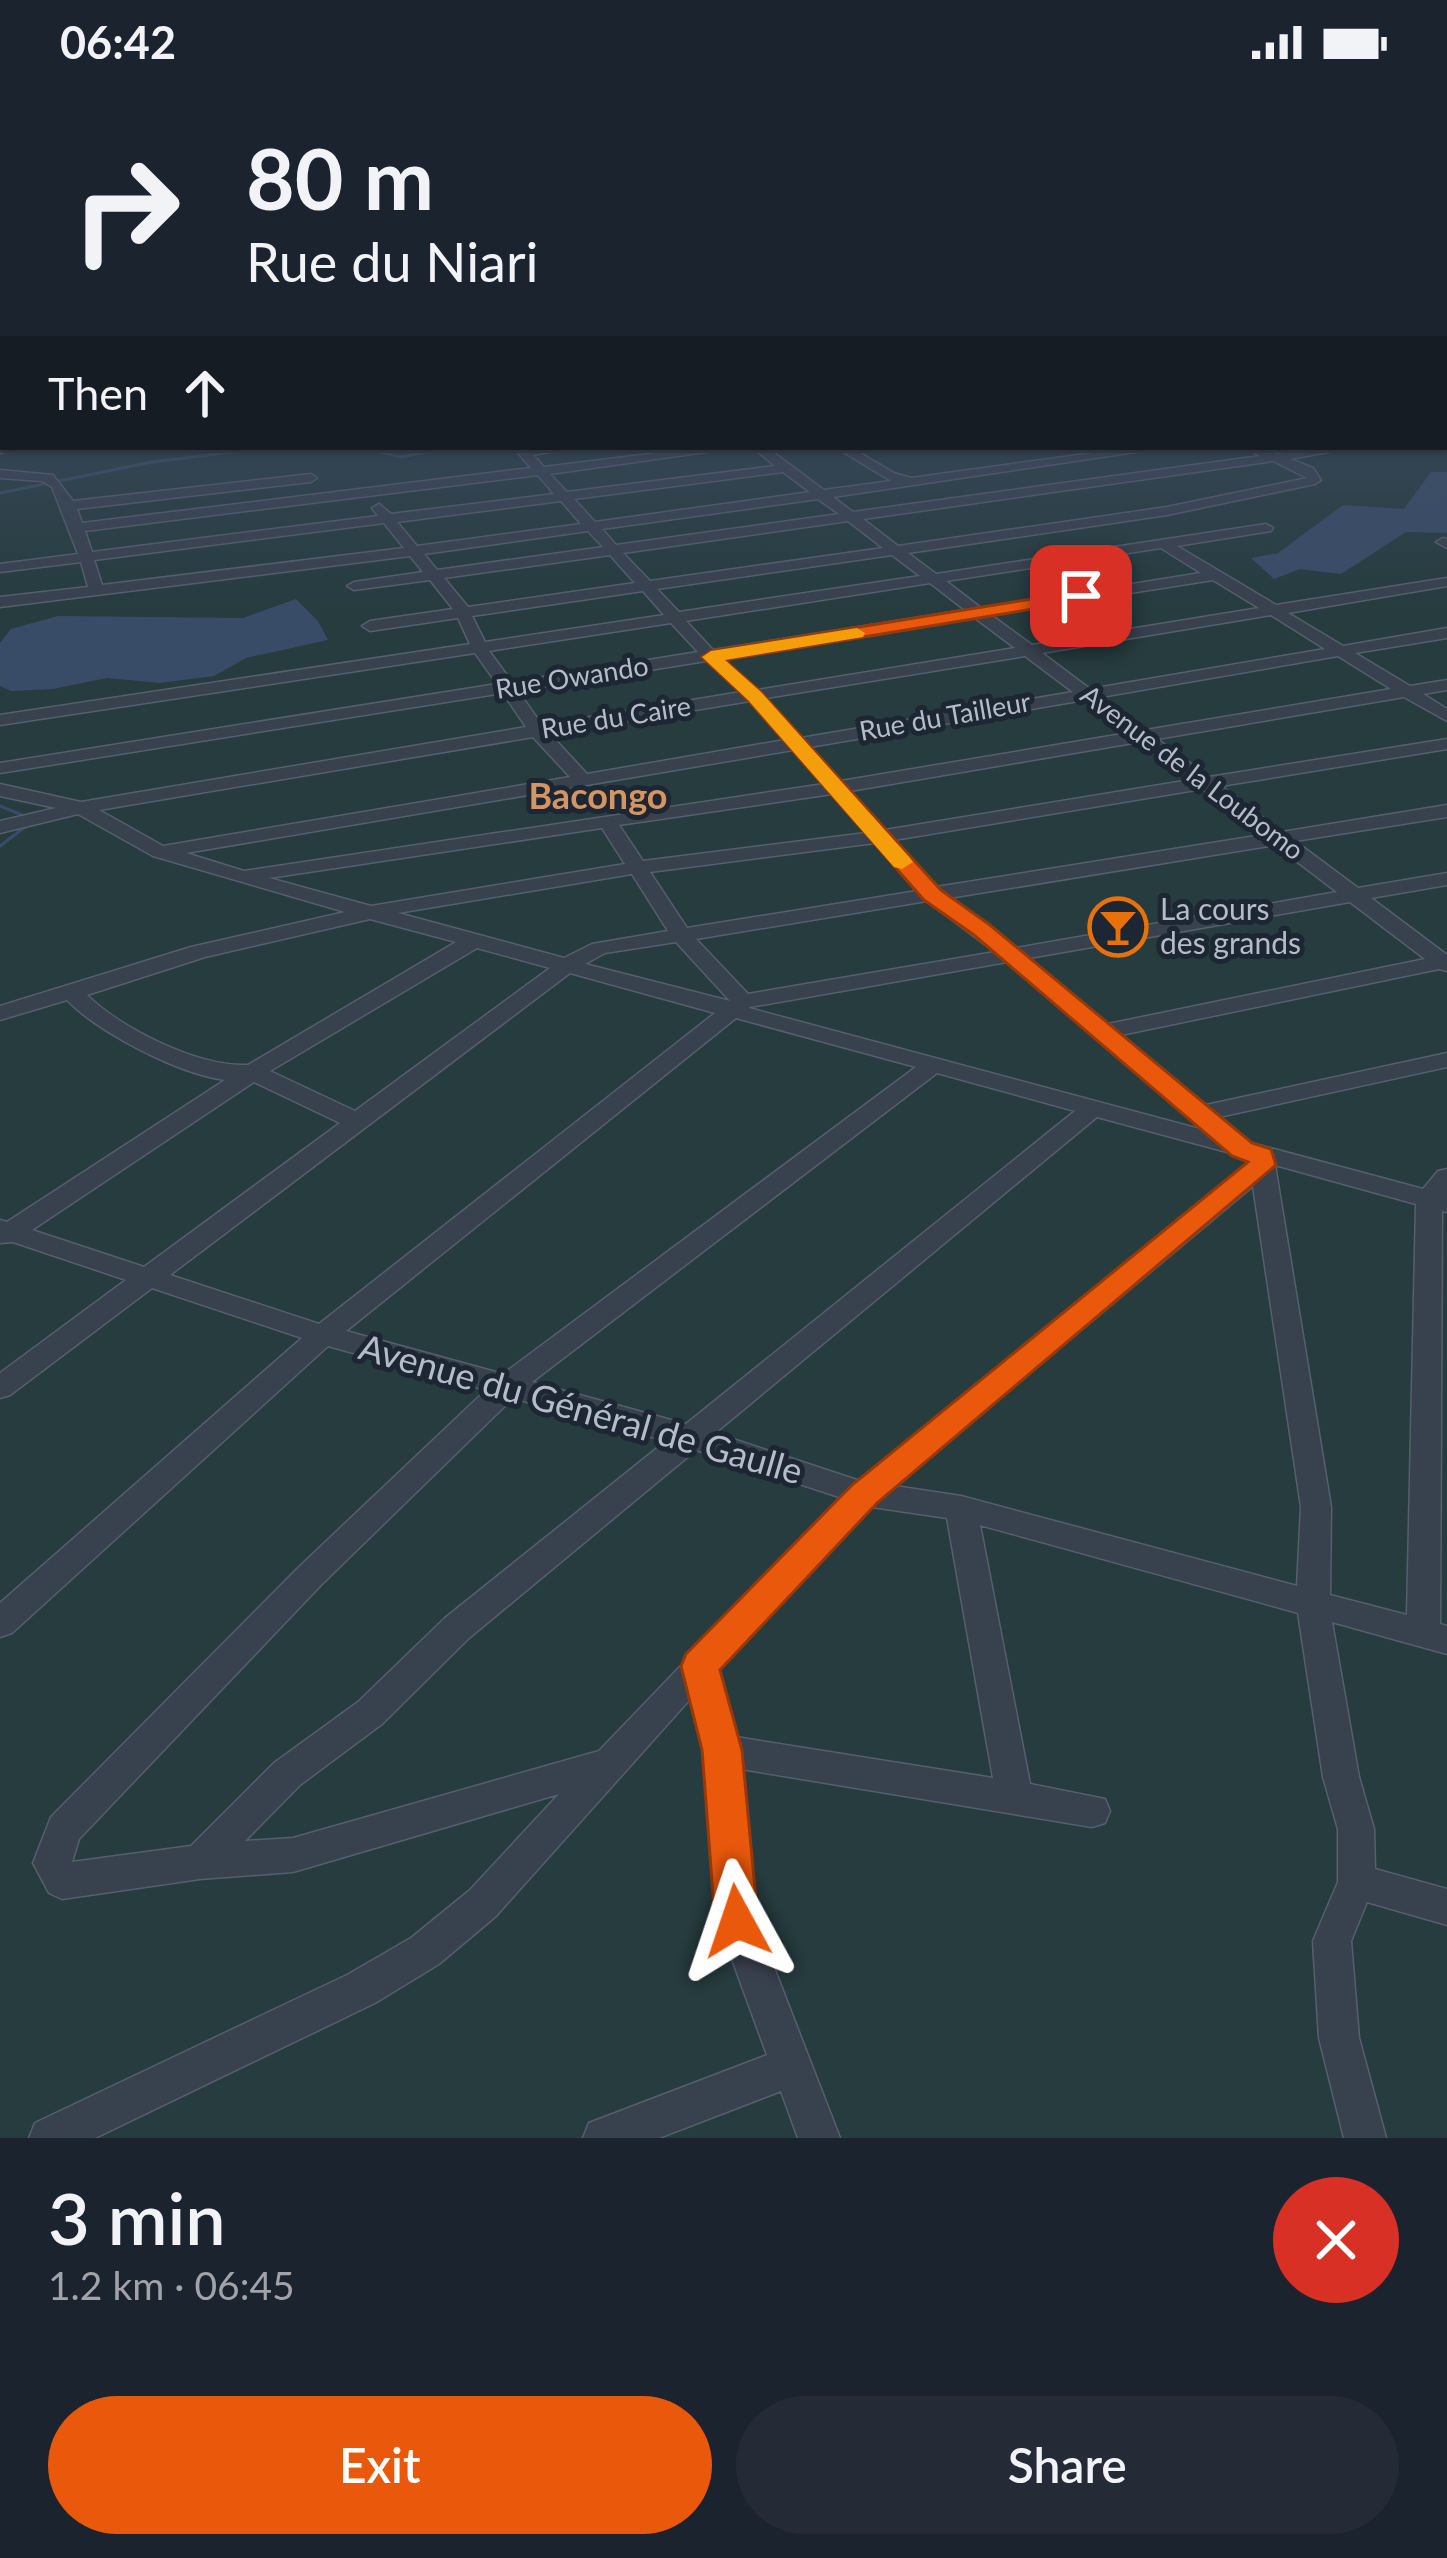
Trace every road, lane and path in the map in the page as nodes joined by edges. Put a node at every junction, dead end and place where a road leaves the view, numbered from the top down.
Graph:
1 (522, 450) edge
2 (712, 450) edge
3 (762, 450) edge
4 (846, 450) edge
5 (1141, 450) edge
6 (1255, 450) edge
7 (1329, 450) edge
8 (1006, 455) dead end
9 (1272, 458) junction
10 (1028, 465) junction
11 (787, 468) junction
12 (540, 471) junction
13 (0, 474) edge
14 (311, 478) dead end
15 (891, 480) junction
16 (1067, 486) junction
17 (210, 490) junction
18 (822, 491) junction
19 (367, 492) junction
20 (567, 496) junction
21 (67, 506) junction
22 (219, 511) junction
23 (1118, 516) junction
24 (859, 517) junction
25 (388, 519) junction
26 (594, 524) junction
27 (77, 528) junction
28 (1266, 528) dead end
29 (230, 539) junction
30 (1167, 545) junction
31 (900, 546) junction
32 (413, 551) junction
33 (615, 553) junction
34 (84, 557) junction
35 (0, 568) edge
36 (249, 572) junction
37 (435, 574) junction
38 (1216, 575) junction
39 (942, 578) junction
40 (1447, 582) edge
41 (353, 586) dead end
42 (644, 586) junction
43 (97, 592) junction
44 (0, 602) edge
45 (462, 610) junction
46 (1273, 610) junction
47 (986, 611) junction
48 (678, 620) junction
49 (370, 626) dead end
50 (1447, 633) edge
51 (1034, 648) junction
52 (481, 650) junction
53 (1340, 651) junction
54 (711, 657) junction
55 (1447, 686) edge
56 (508, 688) junction
57 (1093, 692) junction
58 (1407, 692) junction
59 (754, 696) junction
60 (1447, 716) edge
61 (0, 720) edge
62 (537, 730) junction
63 (1148, 733) junction
64 (796, 743) junction
65 (1447, 744) edge
66 (0, 769) edge
67 (582, 779) junction
68 (1209, 780) junction
69 (835, 788) junction
70 (0, 790) edge
71 (81, 808) junction
72 (1447, 811) edge
73 (608, 824) junction
74 (0, 826) edge
75 (877, 837) junction
76 (1288, 838) junction
77 (160, 852) junction
78 (635, 868) junction
79 (237, 875) junction
80 (1447, 879) edge
81 (1359, 894) junction
82 (932, 895) junction
83 (376, 911) junction
84 (679, 932) junction
85 (475, 940) junction
86 (1008, 955) junction
87 (1446, 960) edge
88 (569, 964) junction
89 (82, 986) junction
90 (738, 1006) junction
91 (0, 1012) edge
92 (1102, 1032) junction
93 (1447, 1060) edge
94 (935, 1064) junction
95 (253, 1072) junction
96 (1093, 1108) junction
97 (1198, 1114) junction
98 (356, 1121) junction
99 (1255, 1156) junction
100 (1441, 1193) edge
101 (4, 1234) edge
102 (151, 1279) junction
103 (323, 1335) junction
104 (510, 1384) junction
105 (0, 1388) edge
106 (689, 1436) junction
107 (865, 1494) junction
108 (961, 1508) junction
109 (1312, 1606) junction
110 (0, 1623) edge
111 (1435, 1636) edge
112 (700, 1666) junction
113 (722, 1750) junction
114 (609, 1764) junction
115 (1014, 1795) junction
116 (1092, 1811) dead end
117 (200, 1862) junction
118 (1357, 1882) junction
119 (1447, 1907) edge
120 (793, 2066) junction
121 (50, 2138) edge
122 (604, 2138) edge
123 (819, 2138) edge
124 (1365, 2138) edge

1 - 12 street
2 - 12 street
3 - 11 street, Avenue de la Loubomo
4 - 15 street
5 - 10 street
6 - 9 street
7 - 9 street
8 - 10 street
9 - 16 street
9 - 23 street
10 - 15 street
10 - 16 street
11 - 18 street, Avenue de la Loubomo
11 - 20 street
12 - 19 street
12 - 20 street
13 - 21 street
14 - 17 street
15 - 18 street
16 - 23 street
16 - 24 street
17 - 21 street
17 - 22 street
18 - 24 street, Avenue de la Loubomo
18 - 26 street
19 - 22 street
19 - 25 street
20 - 25 street
20 - 26 street
21 - 27 street
22 - 27 street
22 - 29 street
23 - 30 street
23 - 31 street
24 - 31 street, Avenue de la Loubomo
24 - 33 street
25 - 29 street
25 - 32 street
26 - 32 street
26 - 33 street
27 - 34 street
28 - 30 street
29 - 34 street
29 - 36 street
30 - 38 street
30 - 39 street
31 - 39 street, Avenue de la Loubomo
31 - 42 street
32 - 36 street
32 - 37 street
33 - 37 street
33 - 42 street
34 - 35 street
34 - 43 street
36 - 43 street
37 - 41 street
37 - 45 street
38 - 46 street
38 - 47 street, Rue Owando
39 - 47 street, Avenue de la Loubomo
39 - 48 street
40 - 46 street, Rue du Caire
42 - 45 street
42 - 48 street
43 - 44 street
45 - 49 street
45 - 52 street
46 - 51 street, Rue du Caire
46 - 53 street
47 - 51 street, Avenue de la Loubomo
47 - 54 street, Rue Owando
48 - 52 street
48 - 54 street
50 - 53 street, Rue du Tailleur
51 - 57 street, Avenue de la Loubomo
51 - 59 street, Rue du Caire
52 - 56 street
52 - 61 street
53 - 57 street, Rue du Tailleur
53 - 58 street
54 - 56 street, Rue Owando
54 - 59 street
55 - 58 street
56 - 62 street
56 - 66 street, Rue Owando
57 - 63 street, Avenue de la Loubomo
57 - 64 street, Rue du Tailleur
58 - 60 street
58 - 63 street
59 - 62 street, Rue du Caire
59 - 64 street
62 - 67 street
62 - 71 street, Rue du Caire
63 - 68 street, Avenue de la Loubomo
63 - 69 street
64 - 67 street, Rue du Tailleur
64 - 69 street
65 - 68 street
67 - 77 street, Rue du Tailleur
68 - 75 street
68 - 76 street, Avenue de la Loubomo
69 - 73 street
69 - 75 street
70 - 71 street
71 - 74 street, Rue du Caire
71 - 77 street
72 - 76 street
73 - 78 street
73 - 79 street
75 - 78 street
75 - 82 street
76 - 81 street, Avenue de la Loubomo
76 - 82 street
77 - 79 street
78 - 83 street
78 - 84 street
79 - 83 street
80 - 81 street
81 - 86 street
81 - 87 street, Avenue de la Loubomo
82 - 84 street
82 - 86 street
83 - 85 street
83 - 89 street
84 - 88 street
84 - 90 street
85 - 88 street
85 - 95 street
86 - 90 street
86 - 92 street
87 - 92 street
88 - 90 street
88 - 98 street
89 - 91 street
89 - 95 street
90 - 94 street
90 - 103 street
92 - 97 street
93 - 97 street
94 - 96 street
94 - 104 street
95 - 98 street
95 - 101 street
96 - 99 street
96 - 106 street
97 - 99 street
98 - 102 street
99 - 100 street
99 - 107 street
99 - 109 street
100 - 111 street
101 - 102 street, Avenue du Général de Gaulle
102 - 103 street, Avenue du Général de Gaulle
102 - 105 street
103 - 104 street, Avenue du Général de Gaulle
103 - 110 street
104 - 106 street, Avenue du Général de Gaulle
104 - 117 street
106 - 107 street, Avenue du Général de Gaulle
106 - 117 street
107 - 108 street, Avenue du Général de Gaulle
107 - 112 street
108 - 109 street, Avenue du Général de Gaulle
108 - 115 street
109 - 111 street, Avenue du Général de Gaulle
109 - 118 street
112 - 113 street
112 - 114 street
113 - 115 street
113 - 120 street
114 - 117 street
114 - 121 street
115 - 116 street
118 - 119 street
118 - 124 street
120 - 122 street
120 - 123 street

